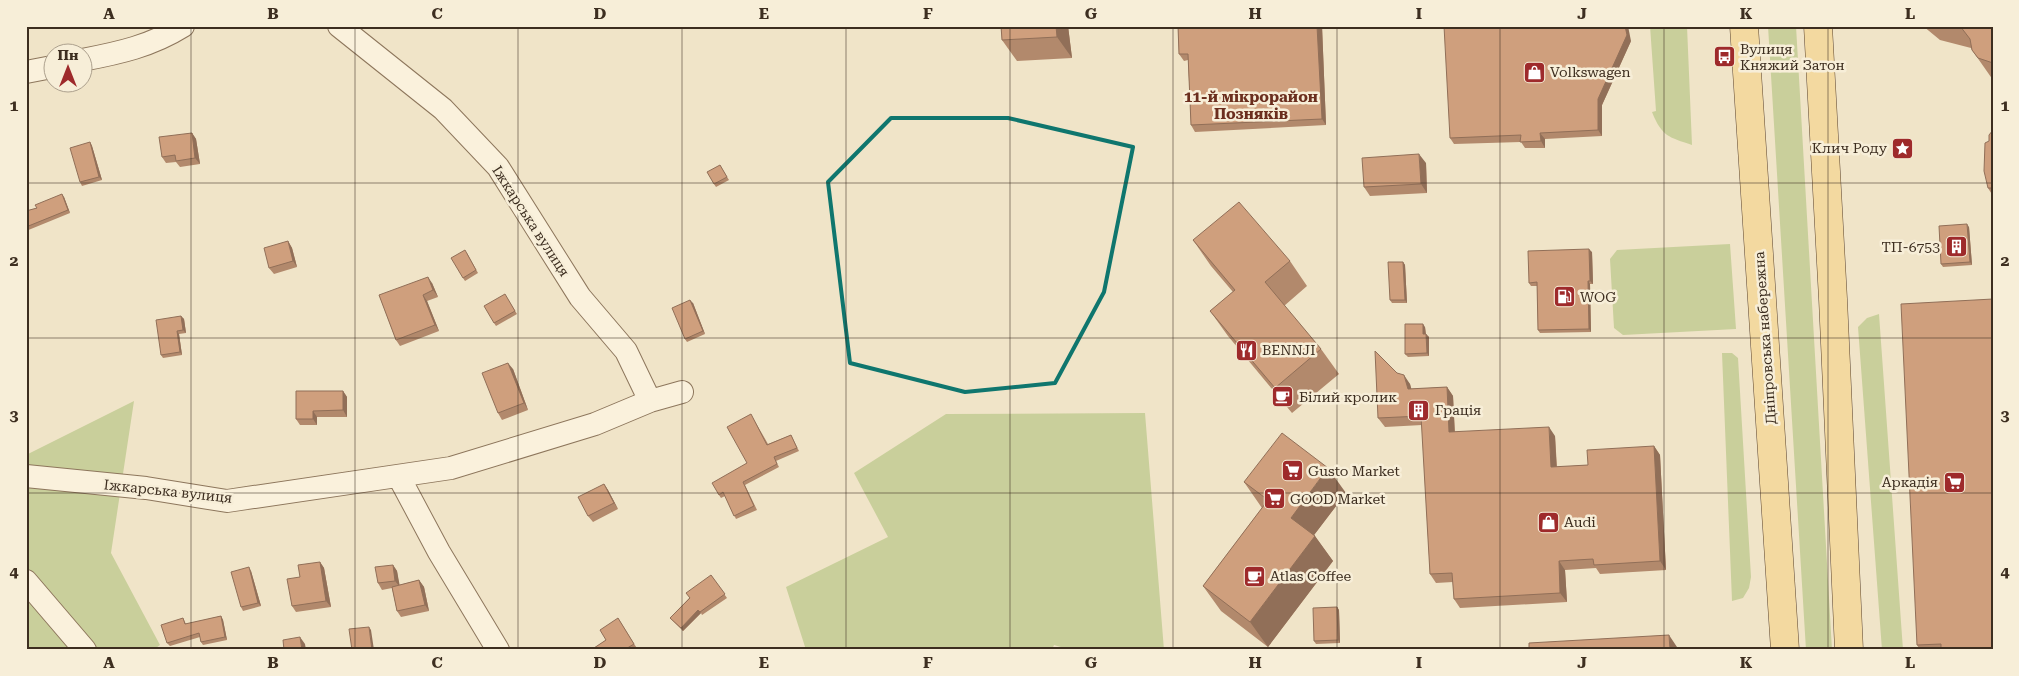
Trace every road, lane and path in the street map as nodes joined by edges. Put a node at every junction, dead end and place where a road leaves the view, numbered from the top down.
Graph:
1 (183, 26) edge
2 (339, 26) edge
3 (1744, 26) edge
4 (1818, 26) edge
5 (92, 58) edge
6 (42, 69) edge
7 (26, 72) edge
8 (682, 392) dead end
9 (650, 401) junction
10 (399, 477) junction
11 (29, 480) edge
12 (26, 581) edge
13 (86, 650) edge
14 (498, 650) edge
15 (1785, 650) edge
16 (1849, 650) edge

1 - 5 street
2 - 9 street, Іжкарська вулиця
3 - 15 main road, Дніпровська набережна
4 - 16 main road
6 - 7 street
8 - 9 street, Іжкарська вулиця
9 - 10 street, Іжкарська вулиця
10 - 11 street, Іжкарська вулиця
10 - 14 street
12 - 13 street

